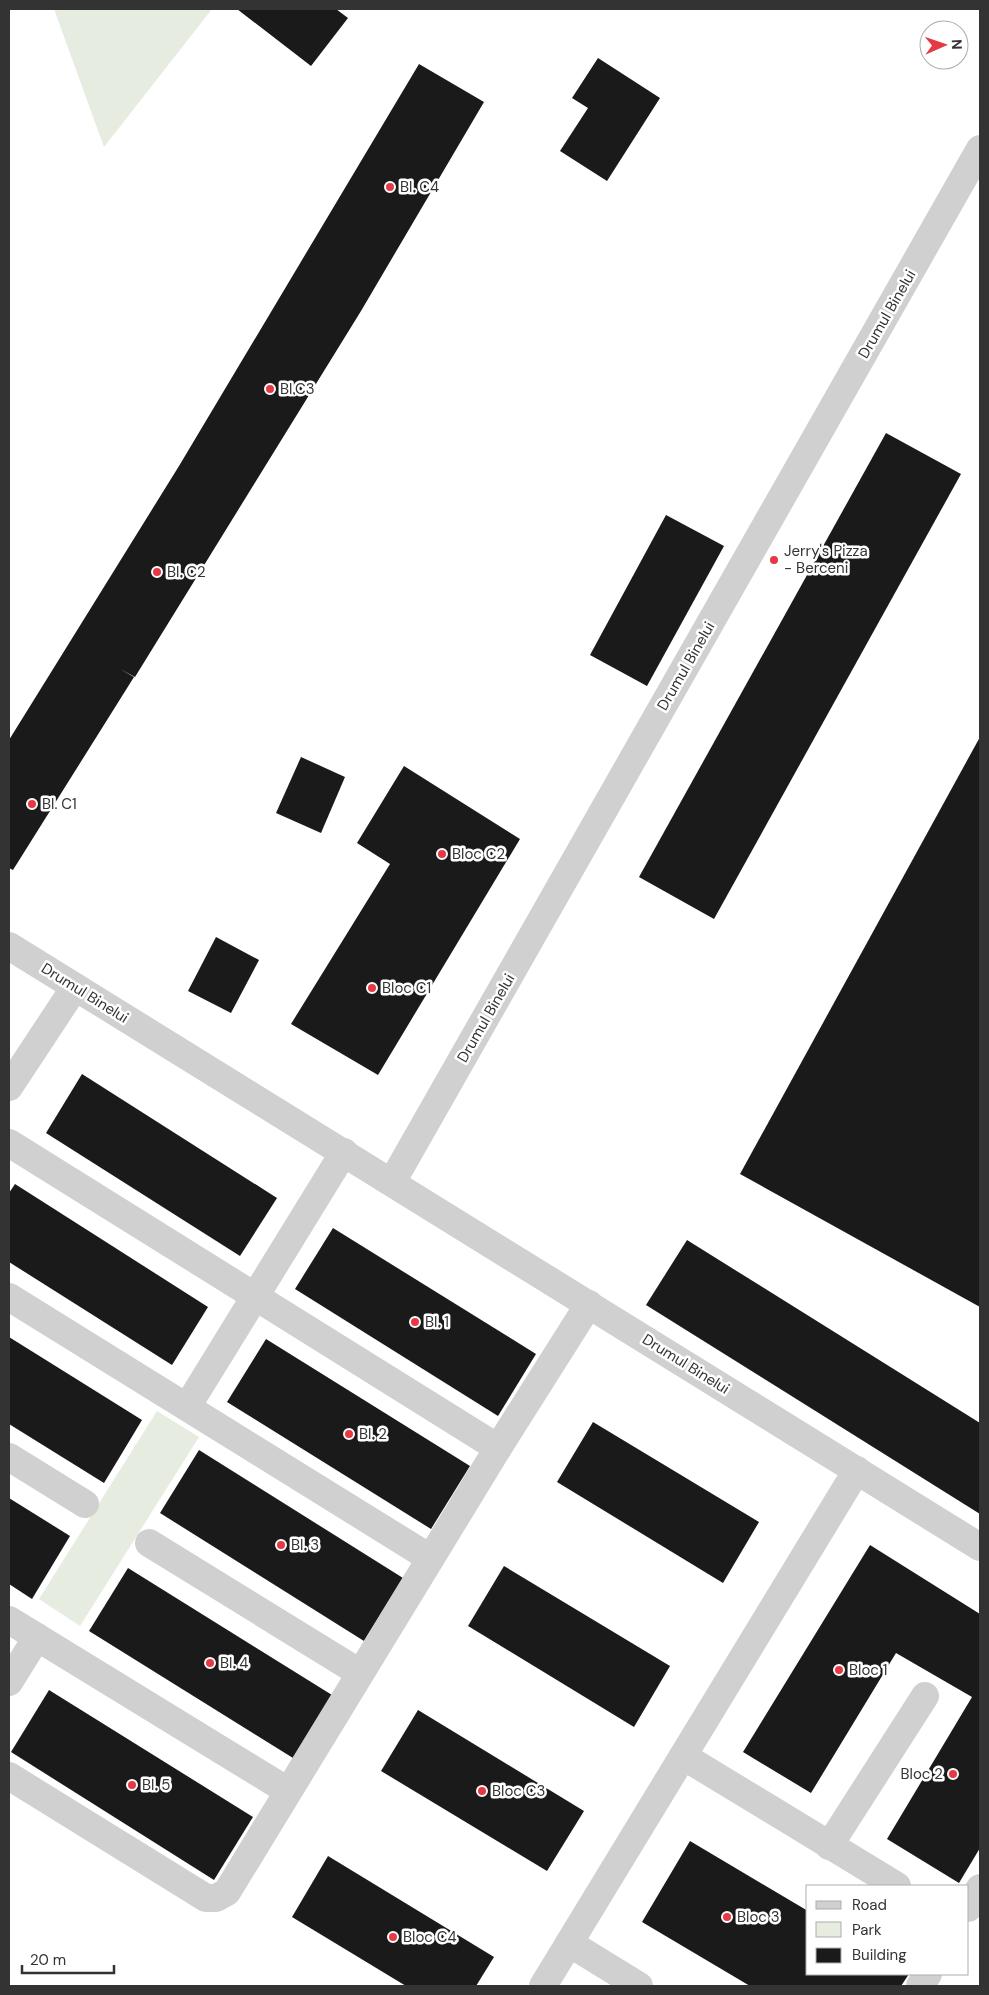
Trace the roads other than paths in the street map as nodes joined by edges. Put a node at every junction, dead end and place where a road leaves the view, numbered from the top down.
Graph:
1 (980, 149) edge
2 (9, 946) edge
3 (75, 987) junction
4 (9, 1087) edge
5 (9, 1143) edge
6 (344, 1152) junction
7 (392, 1182) junction
8 (9, 1297) edge
9 (255, 1297) junction
10 (589, 1304) junction
11 (187, 1408) junction
12 (498, 1448) junction
13 (9, 1457) edge
14 (857, 1470) junction
15 (84, 1504) dead end
16 (149, 1543) dead end
17 (980, 1546) edge
18 (430, 1558) junction
19 (9, 1620) edge
20 (37, 1637) junction
21 (360, 1673) junction
22 (9, 1682) edge
23 (925, 1696) dead end
24 (683, 1756) junction
25 (9, 1776) edge
26 (288, 1791) junction
27 (829, 1846) junction
28 (895, 1885) edge
29 (980, 1888) edge
30 (969, 1906) edge
31 (569, 1943) junction
32 (927, 1975) edge
33 (543, 1986) edge
34 (638, 1986) edge
35 (920, 1986) edge

1 - 7 street, Drumul Binelui
2 - 3 street, Drumul Binelui
3 - 4 street
3 - 6 street, Drumul Binelui
5 - 9 street
6 - 7 street, Drumul Binelui
6 - 9 street
7 - 10 street, Drumul Binelui
8 - 11 street
9 - 11 street
9 - 12 street
10 - 12 street
10 - 14 street, Drumul Binelui
11 - 18 street
12 - 18 street
13 - 15 street
14 - 17 street, Drumul Binelui
14 - 24 street
16 - 21 street
18 - 21 street
19 - 20 street
20 - 22 street
20 - 26 street
21 - 26 street
23 - 27 street
24 - 27 street
24 - 31 street
25 - 26 street
27 - 28 street
29 - 30 street
31 - 33 street
31 - 34 street
32 - 35 street

